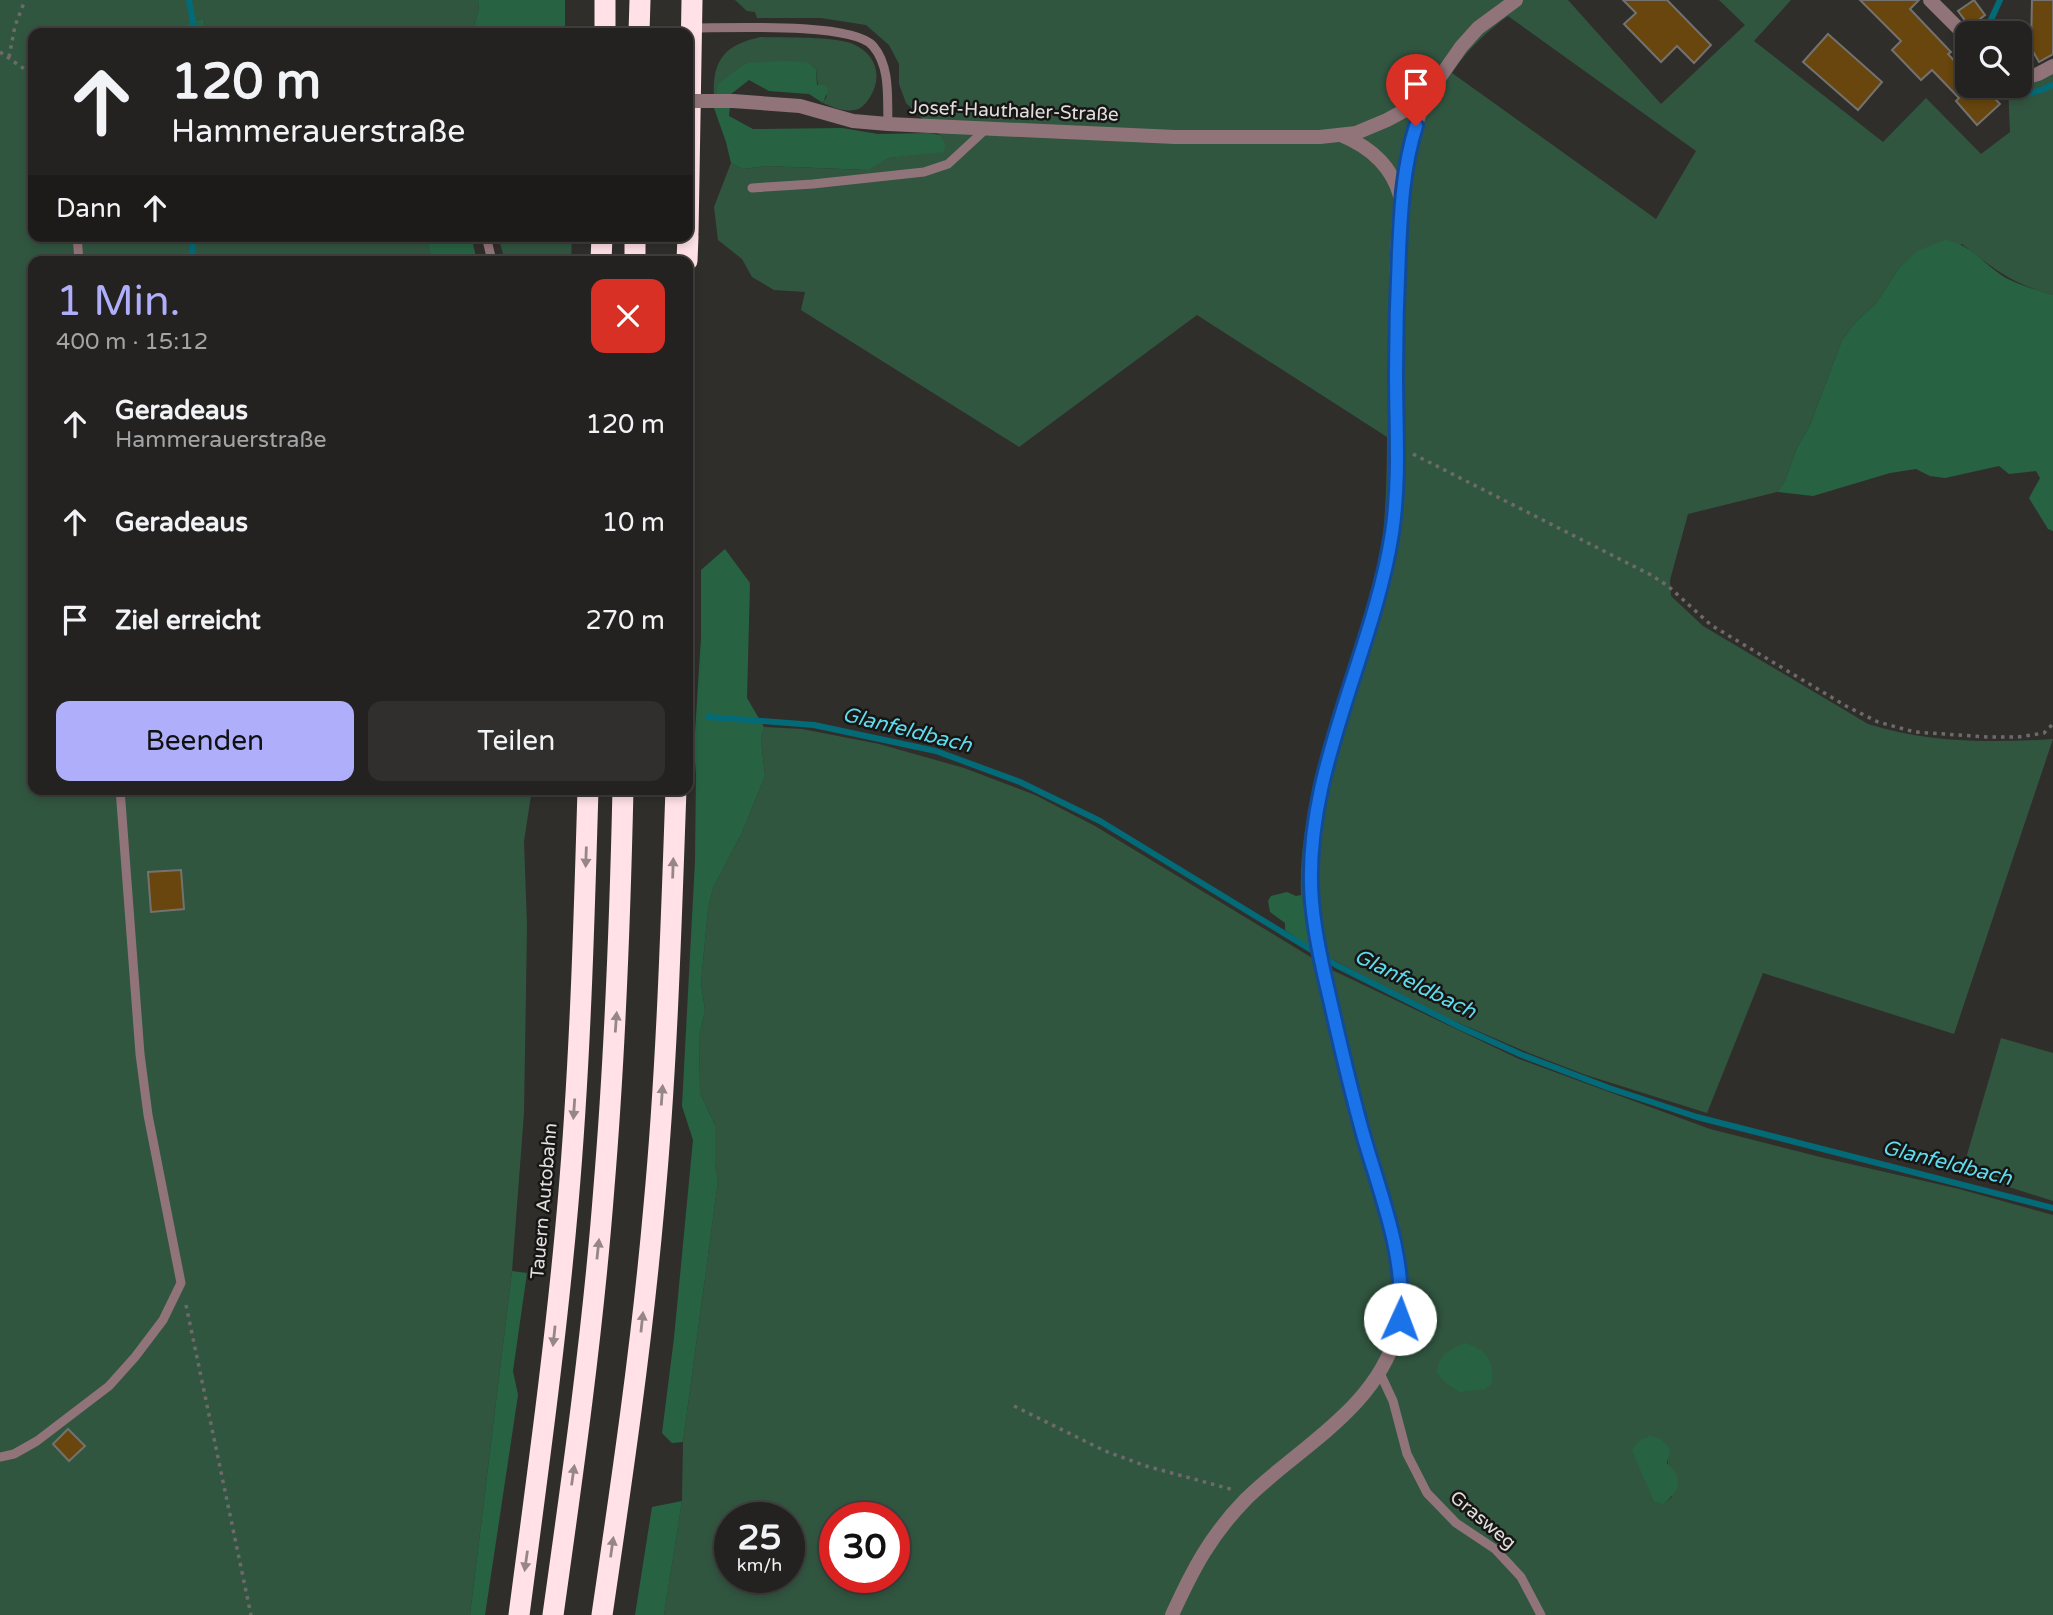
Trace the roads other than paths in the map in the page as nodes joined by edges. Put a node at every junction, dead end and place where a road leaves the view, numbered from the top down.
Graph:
1 (605, 0) edge
2 (640, 0) edge
3 (692, 0) edge
4 (1516, 0) edge
5 (1930, 0) edge
6 (1955, 25) edge
7 (605, 28) edge
8 (639, 28) edge
9 (692, 28) edge
10 (693, 28) edge
11 (2053, 66) edge
12 (2032, 76) edge
13 (1424, 100) junction
14 (693, 101) edge
15 (888, 124) junction
16 (986, 129) junction
17 (1340, 135) junction
18 (752, 188) dead end
19 (1401, 200) junction
20 (120, 795) edge
21 (588, 795) edge
22 (623, 795) edge
23 (676, 795) edge
24 (1379, 1371) junction
25 (0, 1457) edge
26 (519, 1615) edge
27 (553, 1615) edge
28 (602, 1615) edge
29 (1172, 1615) edge
30 (1541, 1615) edge

1 - 7 highway
2 - 8 highway
3 - 9 highway
4 - 13 street, Josef-Hauthaler-Straße
5 - 6 street
10 - 15 lane
11 - 12 street
13 - 17 street, Josef-Hauthaler-Straße
13 - 19 street
14 - 15 street, Josef-Hauthaler-Straße, bridge
15 - 16 street, Josef-Hauthaler-Straße
16 - 17 street, Josef-Hauthaler-Straße
16 - 18 lane
17 - 19 street
19 - 24 street
20 - 25 lane
21 -> 26 highway, Tauern Autobahn
27 -> 22 highway
28 -> 23 highway
24 - 29 street
24 - 30 lane, Grasweg

